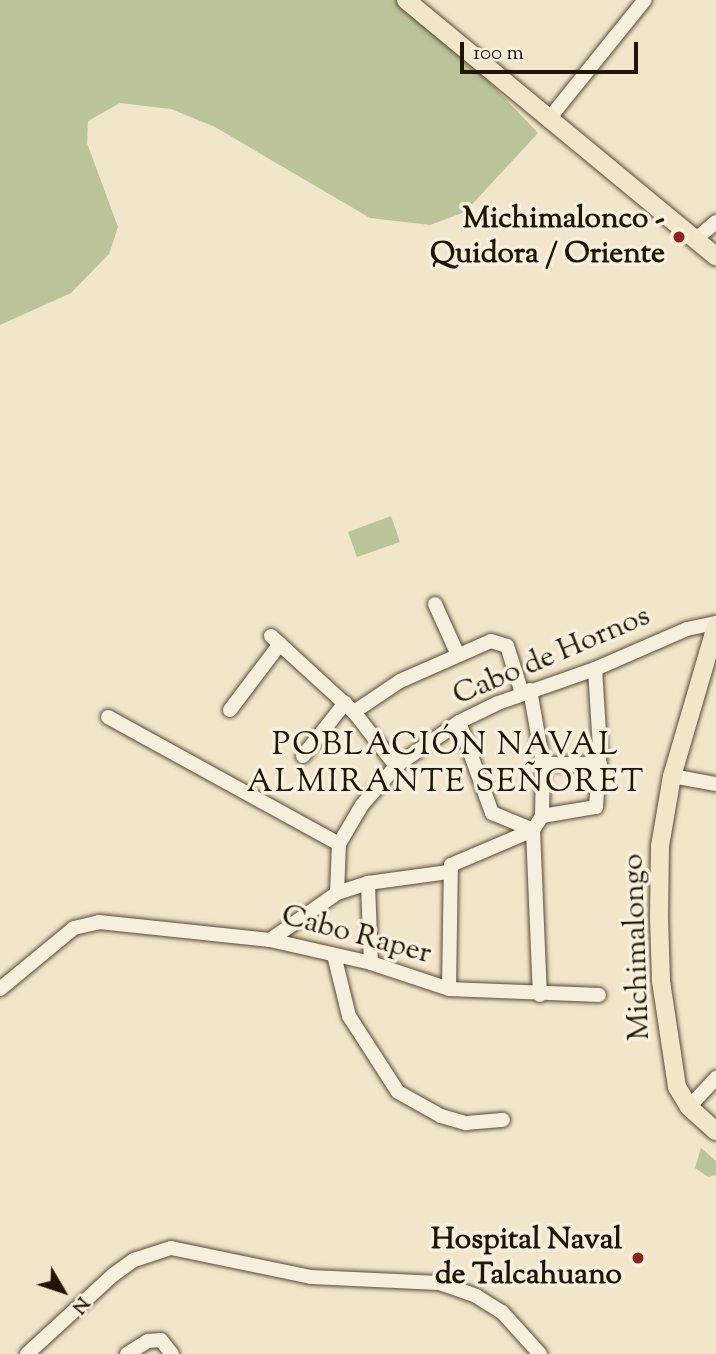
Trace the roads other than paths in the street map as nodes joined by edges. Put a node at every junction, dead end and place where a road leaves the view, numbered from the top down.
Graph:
1 (406, 0) edge
2 (645, 0) edge
3 (548, 120) junction
4 (716, 222) edge
5 (696, 238) junction
6 (716, 256) edge
7 (435, 604) dead end
8 (716, 624) edge
9 (457, 653) junction
10 (595, 669) junction
11 (526, 692) junction
12 (349, 708) junction
13 (230, 710) dead end
14 (108, 718) dead end
15 (459, 722) junction
16 (303, 756) dead end
17 (543, 764) junction
18 (600, 764) junction
19 (396, 765) junction
20 (672, 776) junction
21 (716, 784) edge
22 (542, 816) junction
23 (533, 830) junction
24 (339, 844) junction
25 (448, 872) junction
26 (368, 883) junction
27 (337, 892) junction
28 (270, 940) junction
29 (334, 956) junction
30 (371, 963) junction
31 (0, 989) edge
32 (449, 989) junction
33 (599, 995) dead end
34 (540, 996) junction
35 (716, 1078) edge
36 (689, 1107) junction
37 (503, 1120) dead end
38 (716, 1131) edge
39 (27, 1354) edge
40 (127, 1354) edge
41 (172, 1354) edge
42 (540, 1354) edge

1 - 3 main road
2 - 3 street
3 - 5 main road
4 - 5 street
5 - 6 main road
7 - 9 street
8 - 10 street, Cabo de Hornos
8 - 20 main road, Michimalongo
9 - 11 street
9 - 12 street
10 - 11 street, Cabo de Hornos
10 - 18 street
11 - 15 street, Cabo de Hornos
11 - 17 street
12 - 13 street
12 - 16 street
12 - 19 street
14 - 24 street
15 - 19 street, Cabo de Hornos
15 - 23 street
17 - 18 street
17 - 22 street
18 - 22 street
19 - 24 street, Cabo de Hornos
20 - 21 street
20 - 36 main road, Michimalongo
22 - 23 street
23 - 25 street
23 - 34 street
24 - 27 street, Cabo de Hornos
25 - 26 street
25 - 32 street
26 - 27 street
26 - 30 street
27 - 28 street
28 - 29 street, Cabo Raper
28 - 31 street, Cabo Raper
29 - 30 street, Cabo Raper
29 - 37 street
30 - 32 street, Cabo Raper
32 - 34 street, Cabo Raper
33 - 34 street, Cabo Raper
35 - 36 street
36 - 38 main road, Michimalongo
39 - 42 street
40 - 41 street

